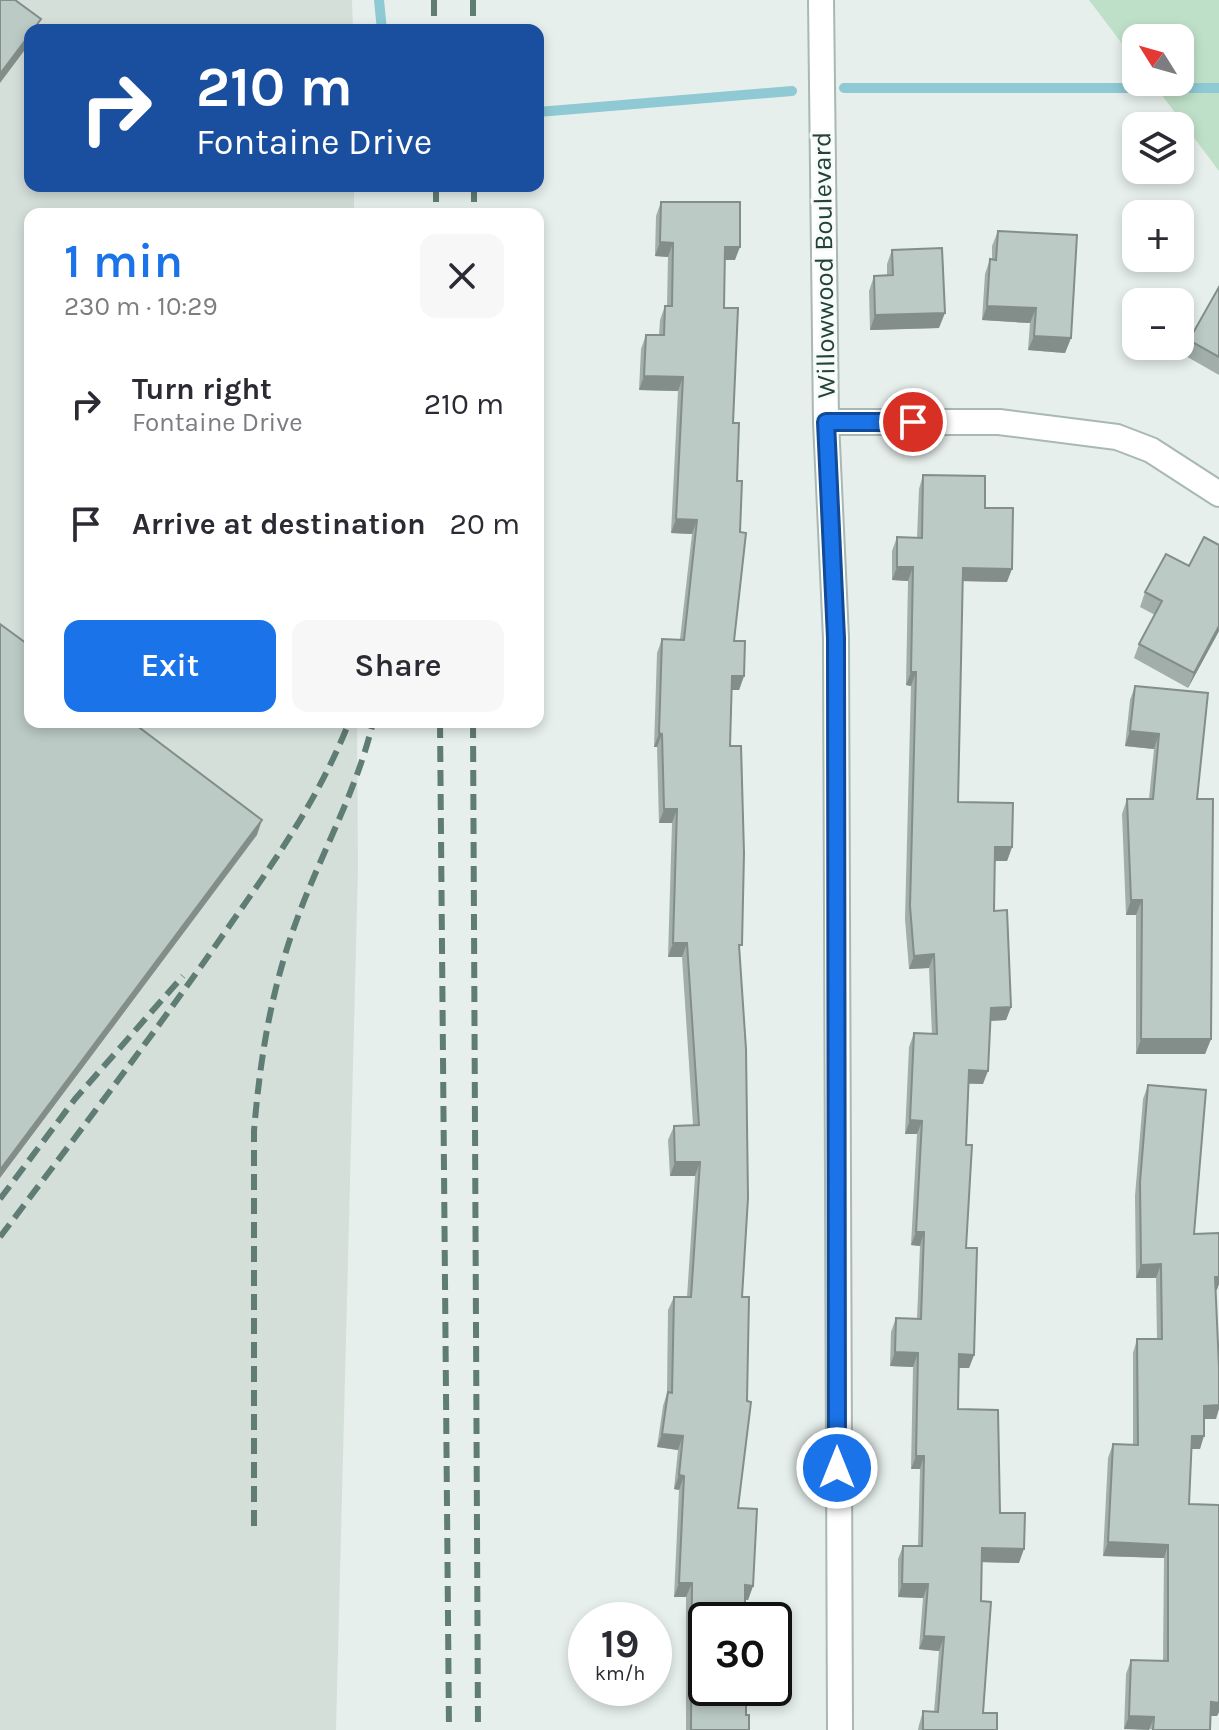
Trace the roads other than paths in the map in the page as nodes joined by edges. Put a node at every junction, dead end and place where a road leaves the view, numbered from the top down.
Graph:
1 (821, 0) edge
2 (826, 422) junction
3 (1219, 494) edge
4 (840, 1730) edge

1 - 2 street, Willowwood Boulevard
2 - 3 street
2 - 4 street, Willowwood Boulevard

